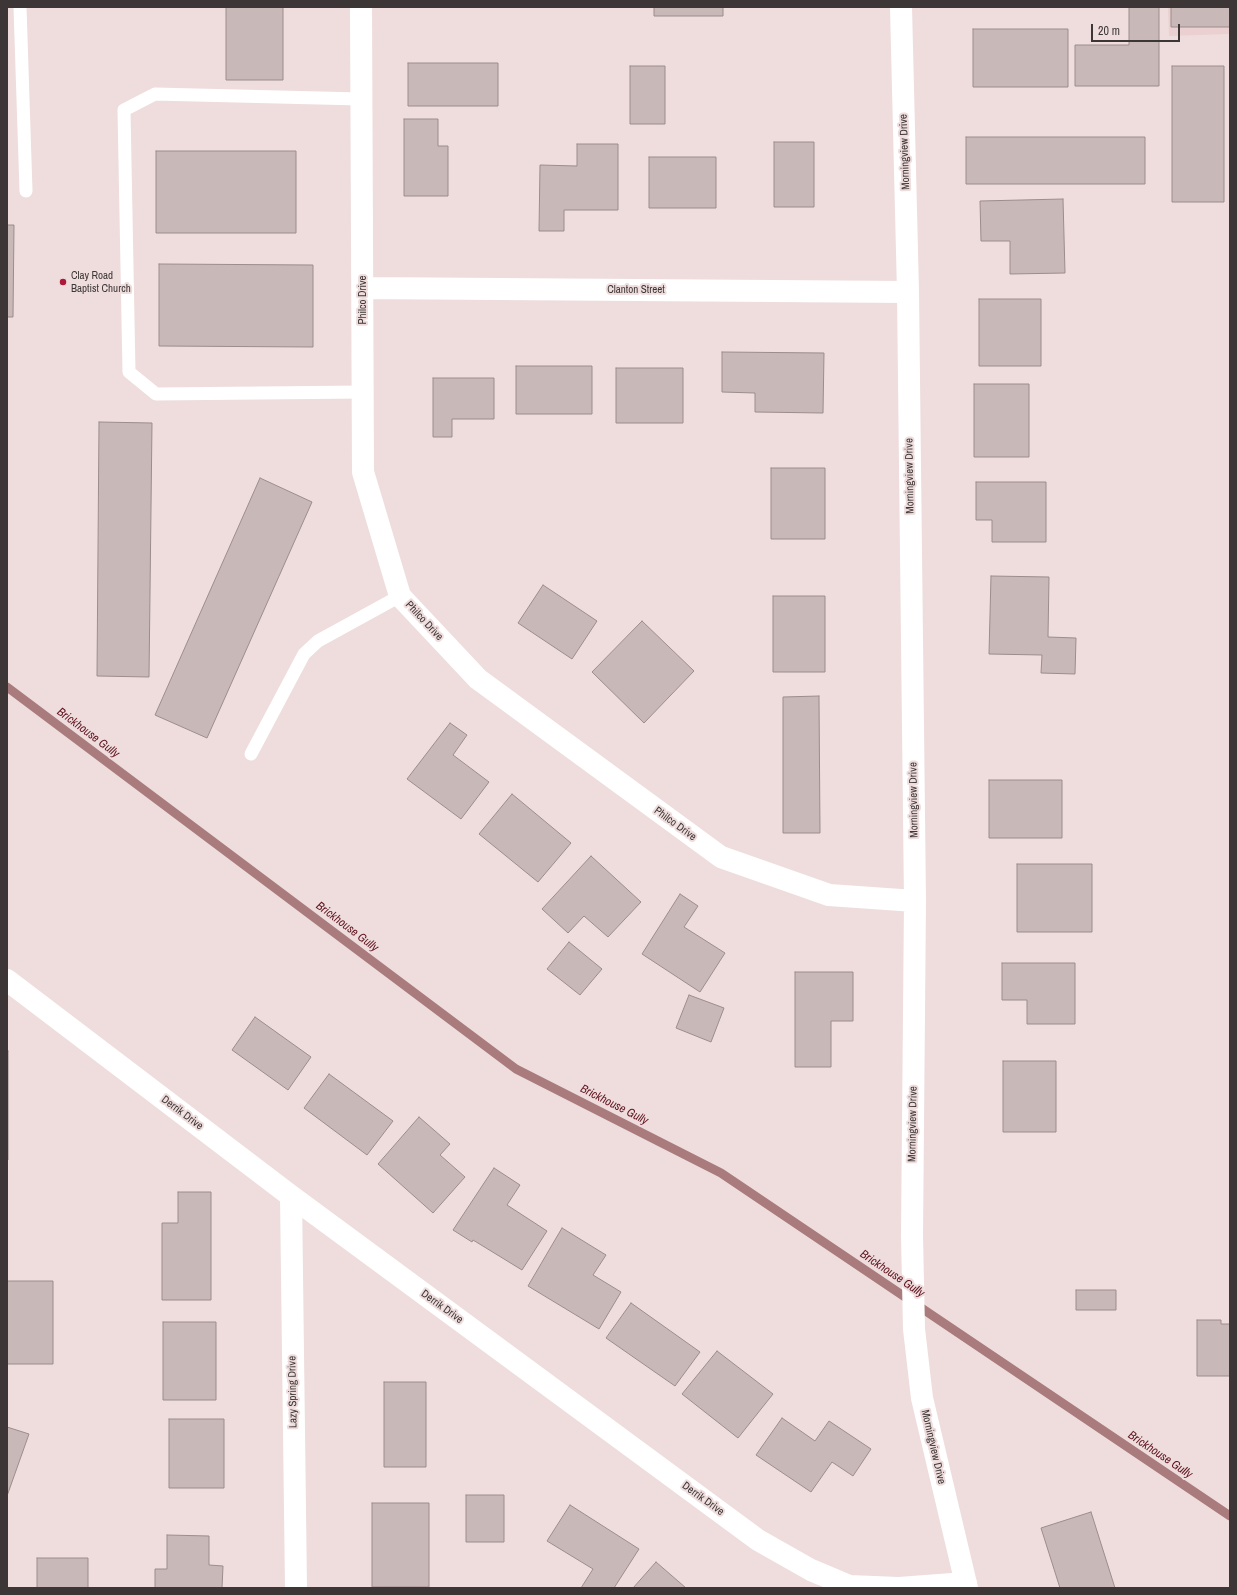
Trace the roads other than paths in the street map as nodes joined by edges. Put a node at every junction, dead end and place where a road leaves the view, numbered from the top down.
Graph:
1 (20, 7) edge
2 (361, 7) edge
3 (901, 7) edge
4 (361, 99) junction
5 (26, 191) dead end
6 (363, 288) junction
7 (908, 292) junction
8 (364, 392) junction
9 (400, 596) junction
10 (251, 754) dead end
11 (915, 901) junction
12 (7, 980) edge
13 (291, 1196) junction
14 (966, 1586) edge
15 (296, 1588) edge
16 (899, 1588) edge

1 - 5 lane
2 - 4 street, Philco Drive
3 - 7 street, Morningview Drive
4 - 6 street, Philco Drive
4 - 8 lane
6 - 7 street, Clanton Street
6 - 8 street, Philco Drive
7 - 11 street, Morningview Drive
8 - 9 street, Philco Drive
9 - 10 lane
9 - 11 street, Philco Drive
11 - 14 street, Morningview Drive
12 - 13 street, Derrik Drive
13 - 15 street, Lazy Spring Drive
13 - 16 street, Derrik Drive
14 - 16 street, Derrik Drive

